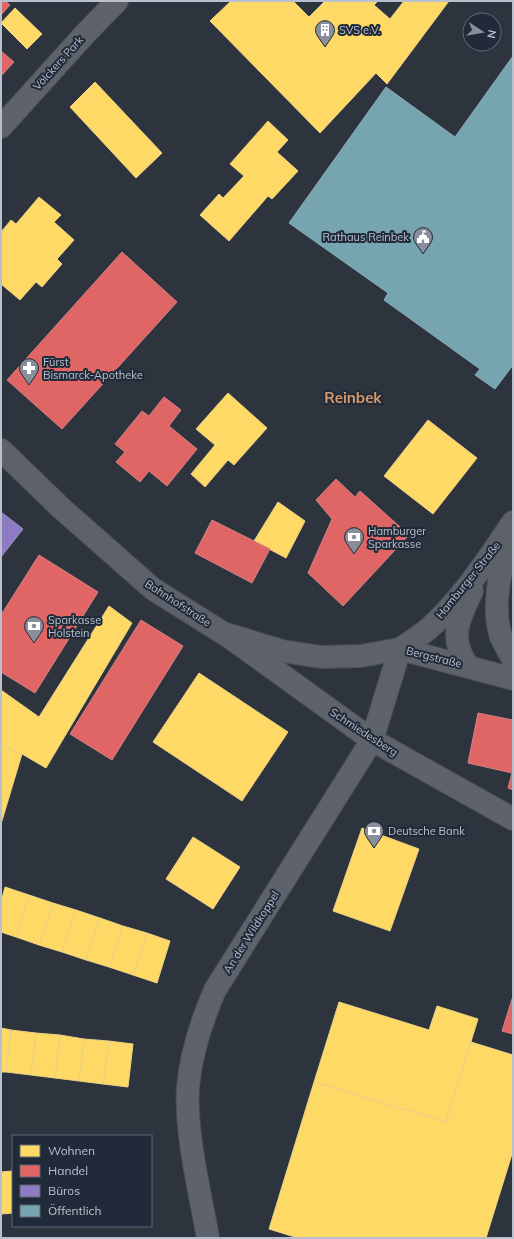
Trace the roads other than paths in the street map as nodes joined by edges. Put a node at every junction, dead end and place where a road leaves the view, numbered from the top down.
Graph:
1 (117, 1) edge
2 (1, 127) edge
3 (1, 450) edge
4 (513, 522) edge
5 (484, 564) junction
6 (223, 633) junction
7 (400, 649) junction
8 (513, 659) edge
9 (468, 666) junction
10 (513, 679) edge
11 (372, 740) junction
12 (513, 819) edge
13 (208, 1238) edge

1 - 2 street, Völckers Park
3 - 6 main road, Bahnhofstraße
4 - 5 main road, Hamburger Straße
4 - 8 main road
5 - 7 main road, Hamburger Straße
5 - 9 main road, Bergstraße
6 - 7 main road, Bahnhofstraße
6 - 11 street, Schmiedesberg
7 - 9 main road, Bergstraße
7 - 11 street, An der Wildkoppel
9 - 10 main road, Bergstraße
11 - 12 street, Schmiedesberg
11 - 13 street, An der Wildkoppel

